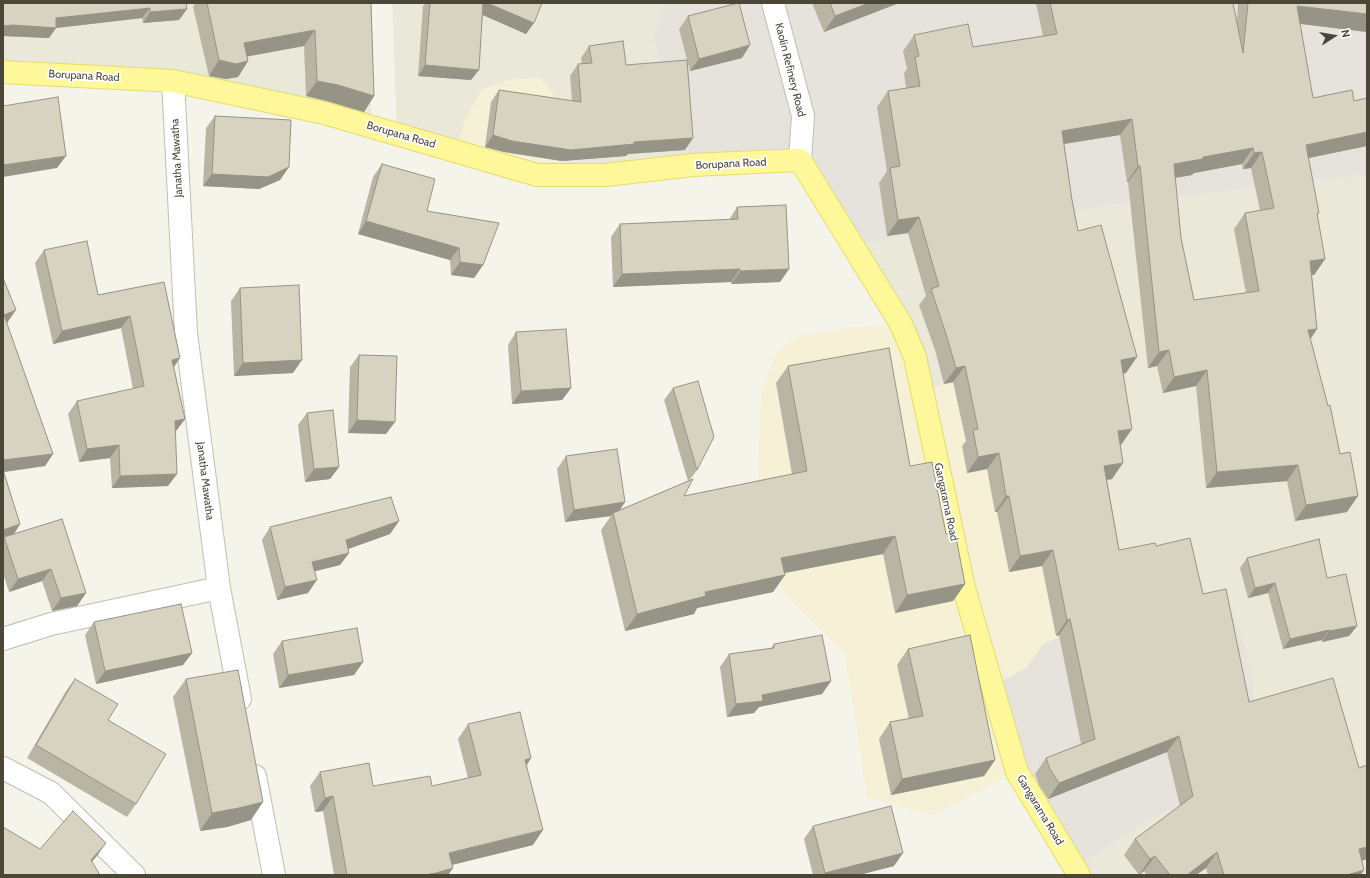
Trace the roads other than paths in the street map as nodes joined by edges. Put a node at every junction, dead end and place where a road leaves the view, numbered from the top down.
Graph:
1 (773, 3) edge
2 (3, 72) edge
3 (174, 81) junction
4 (800, 160) junction
5 (219, 588) junction
6 (3, 639) edge
7 (244, 720) edge
8 (252, 759) edge
9 (3, 768) edge
10 (134, 875) edge
11 (274, 875) edge
12 (1079, 875) edge

1 - 4 street, Kaolin Refinery Road
2 - 3 main road, Borupana Road
3 - 4 main road, Borupana Road
3 - 5 street, Janatha Mawatha
4 - 12 main road, Gangarama Road
5 - 6 street
5 - 7 street, Janatha Mawatha
8 - 11 street
9 - 10 street

